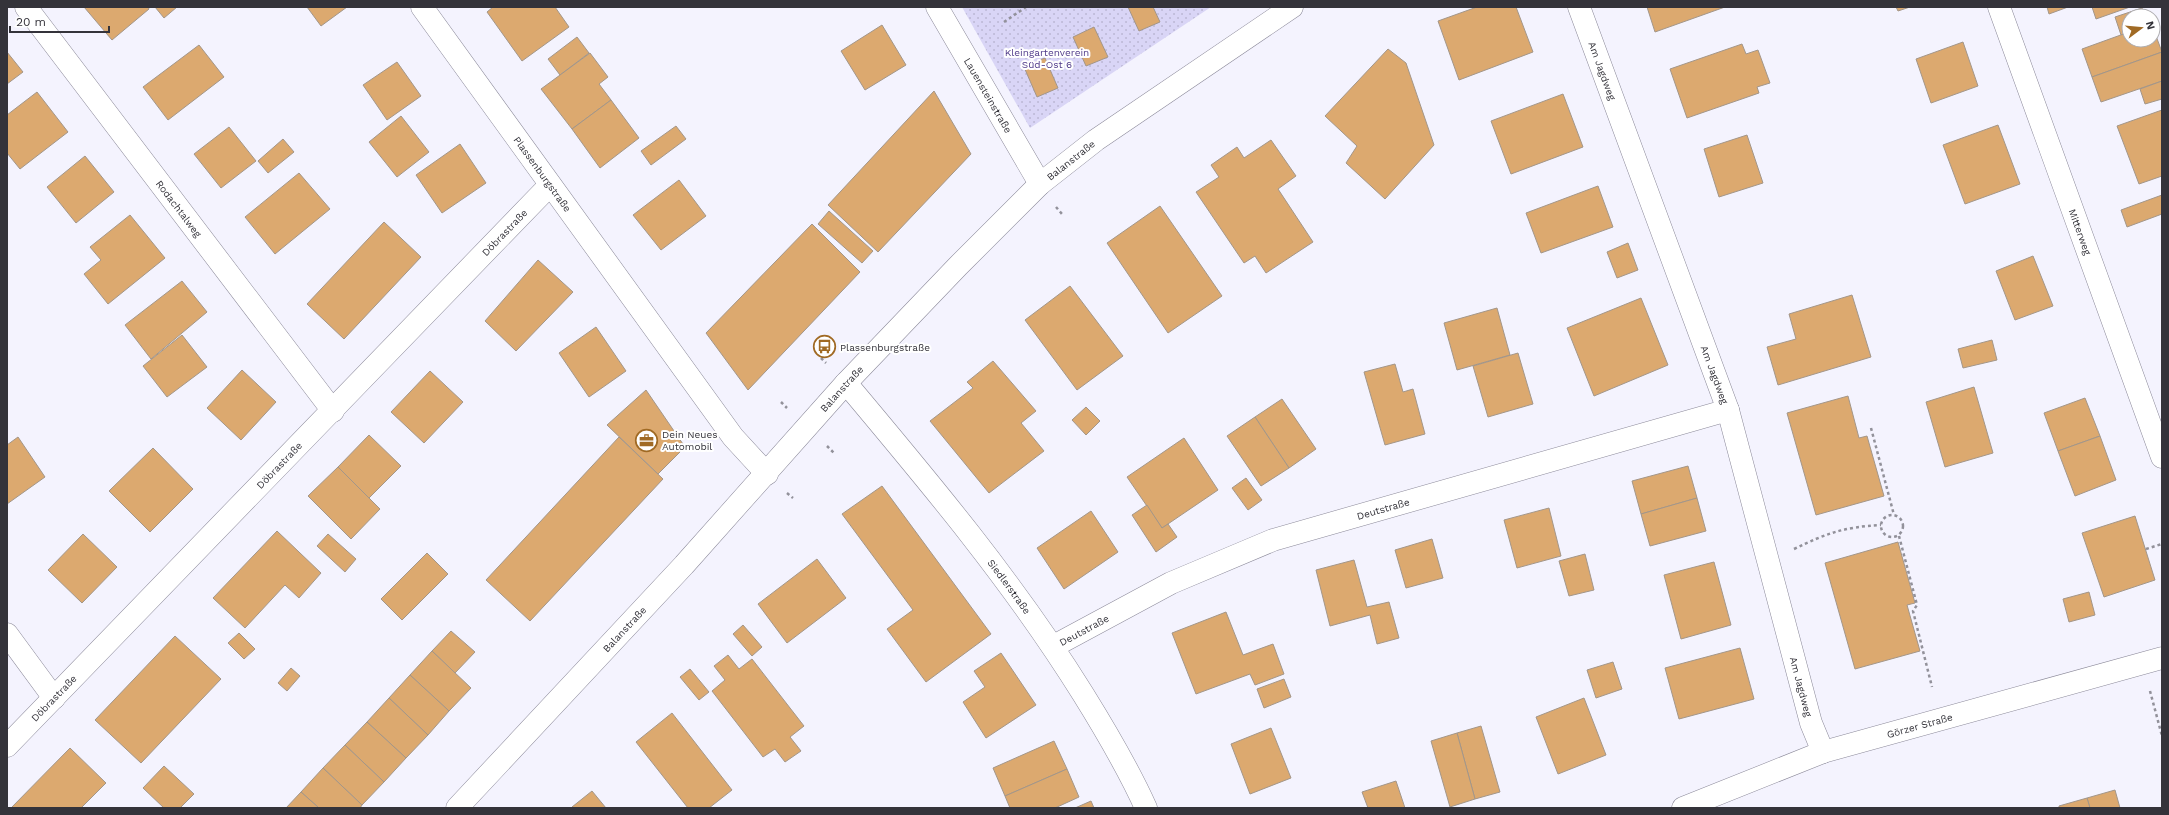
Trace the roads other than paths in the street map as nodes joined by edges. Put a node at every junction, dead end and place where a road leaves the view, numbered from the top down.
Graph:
1 (26, 7) edge
2 (422, 7) edge
3 (937, 7) edge
4 (1292, 7) edge
5 (1579, 7) edge
6 (1999, 7) edge
7 (1040, 184) junction
8 (550, 185) junction
9 (846, 383) junction
10 (1728, 410) junction
11 (333, 411) junction
12 (2162, 457) edge
13 (767, 474) junction
14 (7, 634) edge
15 (1054, 646) junction
16 (2162, 658) edge
17 (54, 698) junction
18 (7, 746) edge
19 (1823, 752) junction
20 (457, 808) edge
21 (1146, 808) edge
22 (1683, 808) edge

1 - 11 street, Rodachtalweg
2 - 8 street, Plassenburgstraße
3 - 7 street, Lauensteinstraße
4 - 7 street, Balanstraße
5 - 10 street, Am Jagdweg
6 - 12 street, Mitterweg
7 - 9 street, Balanstraße
8 - 11 street, Döbrastraße
8 - 13 street, Plassenburgstraße
9 - 13 street, Balanstraße
9 - 15 street, Siedlerstraße
10 - 15 street, Deutstraße
10 - 19 street, Am Jagdweg
11 - 17 street, Döbrastraße
13 - 20 street, Balanstraße
14 - 17 street
15 - 21 street, Siedlerstraße
16 - 19 street, Görzer Straße
17 - 18 street, Döbrastraße
19 - 22 street, Görzer Straße

